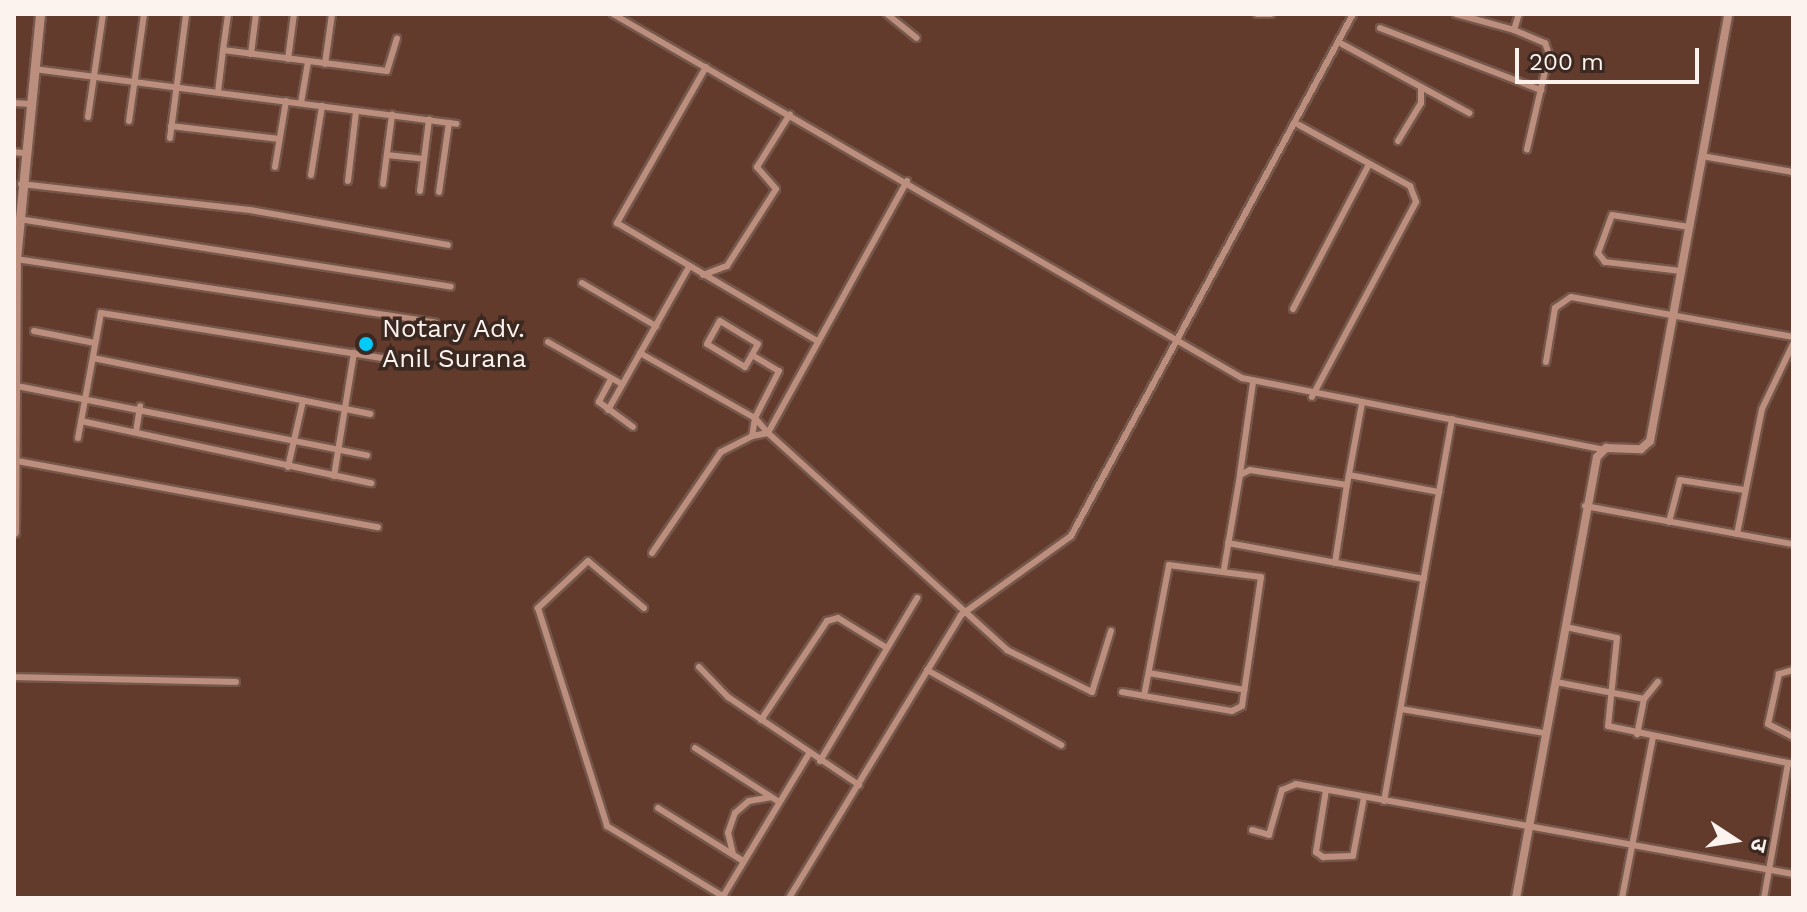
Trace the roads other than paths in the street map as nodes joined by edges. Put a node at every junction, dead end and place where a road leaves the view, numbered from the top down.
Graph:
1 (40, 14) edge
2 (103, 14) edge
3 (144, 14) edge
4 (186, 14) edge
5 (228, 14) edge
6 (256, 14) edge
7 (294, 14) edge
8 (332, 14) edge
9 (613, 14) edge
10 (887, 14) edge
11 (1257, 14) edge
12 (1271, 14) edge
13 (1353, 14) edge
14 (1456, 14) edge
15 (1519, 14) edge
16 (1728, 14) edge
17 (1380, 28) dead end
18 (1514, 30) junction
19 (397, 38) dead end
20 (917, 38) dead end
21 (1342, 44) junction
22 (223, 50) junction
23 (251, 54) junction
24 (288, 59) junction
25 (308, 62) junction
26 (325, 64) junction
27 (706, 67) junction
28 (34, 69) junction
29 (94, 77) junction
30 (133, 82) junction
31 (1421, 87) junction
32 (177, 88) junction
33 (1541, 90) junction
34 (218, 92) junction
35 (286, 101) junction
36 (14, 103) edge
37 (301, 103) junction
38 (30, 104) junction
39 (322, 106) junction
40 (356, 112) junction
41 (1469, 113) dead end
42 (790, 114) junction
43 (392, 115) junction
44 (88, 117) dead end
45 (429, 120) junction
46 (129, 121) dead end
47 (1299, 125) junction
48 (171, 126) junction
49 (170, 138) dead end
50 (279, 139) junction
51 (1398, 141) dead end
52 (1527, 149) dead end
53 (19, 152) edge
54 (387, 155) junction
55 (1702, 156) junction
56 (424, 159) junction
57 (1369, 164) junction
58 (275, 167) dead end
59 (1793, 172) edge
60 (311, 175) dead end
61 (348, 181) dead end
62 (907, 181) junction
63 (21, 184) junction
64 (383, 184) dead end
65 (420, 191) dead end
66 (439, 192) dead end
67 (17, 205) edge
68 (19, 219) junction
69 (1689, 227) junction
70 (448, 245) dead end
71 (16, 259) junction
72 (689, 267) junction
73 (1681, 271) junction
74 (703, 275) junction
75 (582, 283) dead end
76 (451, 287) dead end
77 (1293, 309) dead end
78 (1673, 317) junction
79 (435, 322) dead end
80 (656, 326) junction
81 (34, 331) dead end
82 (1793, 337) edge
83 (817, 341) junction
84 (548, 342) dead end
85 (95, 343) junction
86 (1177, 344) junction
87 (1793, 344) edge
88 (354, 353) junction
89 (640, 353) junction
90 (752, 355) junction
91 (93, 358) junction
92 (1546, 362) dead end
93 (413, 363) dead end
94 (779, 371) junction
95 (611, 379) junction
96 (794, 379) junction
97 (1253, 383) junction
98 (622, 384) junction
99 (17, 386) junction
100 (86, 395) junction
101 (1312, 397) junction
102 (303, 401) junction
103 (1362, 403) junction
104 (140, 406) junction
105 (345, 410) junction
106 (608, 410) junction
107 (370, 414) dead end
108 (16, 418) edge
109 (755, 418) junction
110 (1452, 419) junction
111 (81, 421) junction
112 (633, 427) dead end
113 (136, 432) junction
114 (768, 433) junction
115 (752, 436) junction
116 (78, 438) dead end
117 (294, 440) junction
118 (339, 449) junction
119 (1601, 449) junction
120 (367, 455) dead end
121 (17, 461) junction
122 (288, 467) junction
123 (1240, 475) junction
124 (1349, 475) junction
125 (334, 476) junction
126 (371, 483) dead end
127 (1347, 485) junction
128 (1744, 490) junction
129 (1439, 492) junction
130 (14, 504) edge
131 (1585, 506) junction
132 (1669, 522) junction
133 (378, 527) dead end
134 (14, 532) edge
135 (1737, 534) junction
136 (1228, 543) junction
137 (1793, 544) edge
138 (652, 553) dead end
139 (1335, 563) junction
140 (1224, 569) junction
141 (1424, 579) junction
142 (917, 598) dead end
143 (644, 608) dead end
144 (961, 615) junction
145 (1566, 627) junction
146 (1111, 631) dead end
147 (887, 648) junction
148 (699, 667) dead end
149 (927, 670) junction
150 (1793, 670) edge
151 (1149, 673) junction
152 (14, 677) edge
153 (236, 682) dead end
154 (1556, 682) junction
155 (1658, 682) dead end
156 (1245, 690) junction
157 (1122, 692) dead end
158 (1609, 692) junction
159 (1144, 696) junction
160 (1644, 699) junction
161 (1401, 709) junction
162 (761, 720) junction
163 (1545, 733) junction
164 (1637, 734) junction
165 (1653, 737) junction
166 (1793, 737) edge
167 (1061, 745) dead end
168 (695, 748) dead end
169 (809, 754) junction
170 (820, 761) junction
171 (1790, 763) edge
172 (859, 785) junction
173 (1326, 790) junction
174 (771, 797) junction
175 (1364, 797) junction
176 (1384, 801) junction
177 (779, 802) junction
178 (658, 808) dead end
179 (1530, 827) junction
180 (1252, 830) dead end
181 (1632, 844) junction
182 (733, 854) junction
183 (743, 861) junction
184 (1770, 869) junction
185 (1793, 874) edge
186 (724, 897) edge
187 (789, 898) edge
188 (1516, 898) edge
189 (1622, 898) edge
190 (1764, 898) edge

1 - 28 main road
2 - 29 street
3 - 30 street
4 - 32 street
5 - 22 street
6 - 23 street
7 - 24 street
8 - 26 street
9 - 27 street
10 - 20 street
11 - 12 street
13 - 21 street
14 - 18 street
15 - 18 street
16 - 55 street
17 - 33 street
18 - 33 street
19 - 26 street
21 - 31 street
21 - 47 street
22 - 23 street
22 - 34 street
23 - 24 street
24 - 25 street
25 - 26 street
25 - 37 street
27 - 42 street
27 - 72 street
28 - 29 street
28 - 38 main road
29 - 30 street
29 - 44 street
30 - 32 street
30 - 46 street
31 - 41 street
31 - 51 street
32 - 34 street
32 - 48 street
33 - 52 street
34 - 35 street
35 - 37 street
35 - 50 street
36 - 38 street
37 - 39 street
38 - 53 main road
39 - 40 street
39 - 60 street
40 - 43 street
40 - 61 street
42 - 62 street
42 - 74 street
43 - 45 street
43 - 54 street
45 - 56 street
45 - 66 street
47 - 57 street
47 - 86 street
48 - 49 street
48 - 50 street
50 - 58 street
53 - 63 main road
54 - 56 street
54 - 64 street
55 - 59 street
55 - 69 street
56 - 65 street
57 - 77 street
57 - 101 street
62 - 83 street
62 - 86 street
63 - 67 main road
63 - 70 street
67 - 68 main road
68 - 71 main road
68 - 76 street
69 - 73 street
69 - 73 street
71 - 79 street
71 - 99 main road
72 - 74 street
72 - 80 street
73 - 78 street
74 - 83 street
75 - 80 street
78 - 82 street
78 - 92 street
78 - 119 street
80 - 89 street
81 - 85 street
83 - 96 street
84 - 95 street
85 - 88 street
85 - 91 street
86 - 97 street
86 - 144 street
87 - 128 street
88 - 93 street
88 - 105 street
89 - 98 street
89 - 109 street
90 - 90 street
90 - 94 street
91 - 100 street
91 - 102 street
94 - 96 street
94 - 109 street
95 - 98 street
95 - 106 street
96 - 114 street
97 - 101 street
97 - 123 street
98 - 106 street
99 - 100 street
99 - 108 main road
100 - 104 street
100 - 111 street
101 - 103 street
102 - 105 street
102 - 117 street
103 - 110 street
103 - 124 street
104 - 113 street
104 - 117 street
105 - 107 street
105 - 118 street
106 - 112 street
108 - 121 main road
109 - 114 street
109 - 115 street
110 - 119 street
110 - 129 street
111 - 113 street
111 - 116 street
113 - 122 street
114 - 115 street
114 - 144 street
115 - 138 street
117 - 118 street
117 - 122 street
118 - 120 street
118 - 125 street
119 - 131 street
121 - 130 main road
121 - 133 street
122 - 125 street
123 - 127 street
123 - 136 street
124 - 127 street
124 - 129 street
125 - 126 street
127 - 139 street
128 - 132 street
128 - 135 street
129 - 141 street
130 - 134 main road
131 - 132 street
131 - 145 street
132 - 135 street
135 - 137 street
136 - 139 street
136 - 140 street
139 - 141 street
140 - 151 street
140 - 156 street
141 - 161 street
142 - 147 street
143 - 186 street
144 - 146 street
144 - 149 street
145 - 154 street
145 - 158 street
147 - 162 street
147 - 170 street
148 - 162 street
149 - 167 street
149 - 172 street
150 - 166 street
151 - 156 street
151 - 159 street
152 - 153 street
154 - 158 street
154 - 163 street
155 - 160 street
156 - 159 street
157 - 159 street
158 - 160 street
158 - 164 street
160 - 164 street
161 - 163 street
161 - 176 street
162 - 169 street
163 - 179 street
164 - 165 street
165 - 171 street
165 - 181 street
168 - 174 street
169 - 170 street
169 - 177 street
170 - 172 street
171 - 184 street
172 - 187 street
173 - 175 street
173 - 175 street
173 - 180 street
174 - 177 street
174 - 182 street
175 - 176 street
176 - 179 street
177 - 183 street
178 - 182 street
179 - 181 street
179 - 188 street
181 - 184 street
181 - 189 street
182 - 183 street
183 - 186 street
184 - 185 street
184 - 190 street

